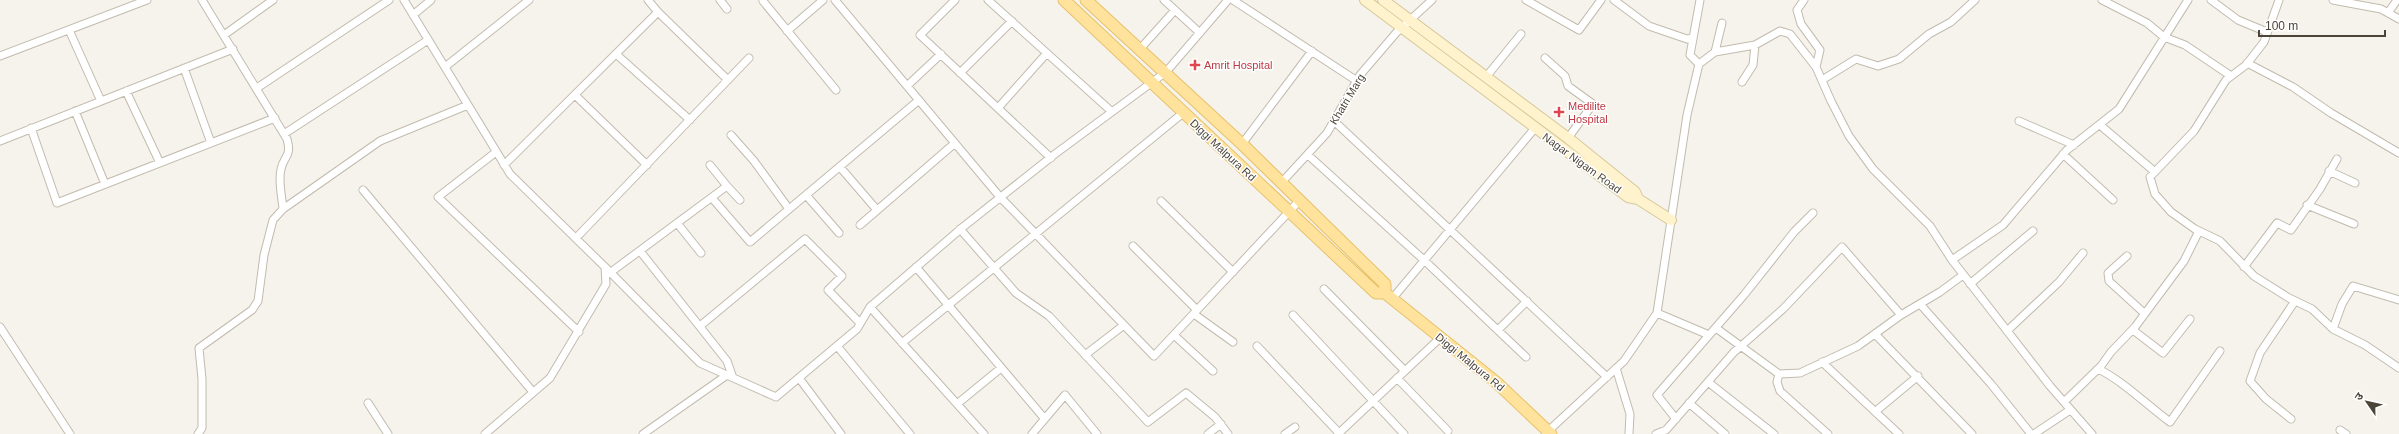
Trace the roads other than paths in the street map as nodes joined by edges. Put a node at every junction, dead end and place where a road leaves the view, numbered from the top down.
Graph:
1 (147, 0) edge
2 (202, 0) edge
3 (273, 0) edge
4 (389, 0) edge
5 (404, 0) edge
6 (431, 0) edge
7 (529, 0) edge
8 (648, 0) edge
9 (720, 0) edge
10 (823, 0) edge
11 (835, 0) edge
12 (955, 0) edge
13 (988, 0) edge
14 (1064, 0) edge
15 (1086, 0) edge
16 (1164, 0) edge
17 (1228, 0) edge
18 (1233, 0) edge
19 (1365, 0) edge
20 (1383, 0) edge
21 (1432, 0) edge
22 (1526, 0) edge
23 (1601, 0) edge
24 (1614, 0) edge
25 (1700, 0) edge
26 (1804, 0) edge
27 (1975, 0) edge
28 (2102, 0) edge
29 (2188, 0) edge
30 (2211, 0) edge
31 (2279, 0) edge
32 (2333, 0) edge
33 (2397, 0) edge
34 (135, 2) edge
35 (763, 2) dead end
36 (2111, 2) edge
37 (727, 9) dead end
38 (1175, 10) junction
39 (658, 12) junction
40 (2388, 14) junction
41 (413, 15) junction
42 (2399, 19) edge
43 (1012, 21) junction
44 (1410, 21) junction
45 (1722, 23) dead end
46 (1402, 28) junction
47 (69, 30) junction
48 (787, 31) junction
49 (1200, 32) junction
50 (2267, 32) junction
51 (1521, 34) dead end
52 (224, 35) junction
53 (2164, 37) junction
54 (1694, 38) junction
55 (428, 40) junction
56 (1755, 44) junction
57 (233, 49) junction
58 (1140, 49) junction
59 (1312, 52) junction
60 (1715, 52) junction
61 (1046, 53) junction
62 (616, 54) junction
63 (941, 54) junction
64 (0, 56) edge
65 (749, 58) dead end
66 (1545, 58) dead end
67 (2247, 63) junction
68 (1699, 64) junction
69 (445, 67) junction
70 (1816, 67) junction
71 (184, 68) junction
72 (1166, 72) junction
73 (960, 73) junction
74 (2231, 76) junction
75 (1486, 77) junction
76 (728, 80) junction
77 (1822, 80) junction
78 (1357, 81) junction
79 (1151, 82) junction
80 (1742, 82) dead end
81 (907, 86) junction
82 (257, 88) junction
83 (836, 90) dead end
84 (126, 91) junction
85 (575, 95) junction
86 (919, 100) junction
87 (101, 101) junction
88 (468, 106) junction
89 (998, 108) junction
90 (75, 111) junction
91 (1111, 111) junction
92 (1184, 113) junction
93 (275, 118) junction
94 (690, 120) junction
95 (1334, 121) junction
96 (2019, 121) dead end
97 (2100, 125) junction
98 (31, 128) junction
99 (1535, 128) junction
100 (284, 134) junction
101 (731, 135) dead end
102 (1568, 138) junction
103 (0, 141) edge
104 (211, 143) junction
105 (955, 143) junction
106 (1242, 144) junction
107 (2074, 145) junction
108 (496, 152) junction
109 (2399, 153) edge
110 (2063, 154) junction
111 (1308, 155) junction
112 (1050, 158) junction
113 (2337, 159) dead end
114 (160, 163) junction
115 (504, 165) junction
116 (647, 165) junction
117 (710, 165) dead end
118 (840, 167) junction
119 (2329, 171) junction
120 (2155, 172) junction
121 (1282, 182) junction
122 (2355, 183) dead end
123 (105, 184) junction
124 (727, 186) junction
125 (363, 190) dead end
126 (806, 195) junction
127 (712, 198) junction
128 (1000, 198) junction
129 (740, 200) dead end
130 (1300, 200) junction
131 (1638, 200) junction
132 (2113, 200) dead end
133 (1161, 201) dead end
134 (2308, 205) junction
135 (283, 209) junction
136 (789, 210) junction
137 (877, 210) junction
138 (1289, 212) junction
139 (1813, 213) dead end
140 (1671, 220) junction
141 (677, 223) junction
142 (2354, 224) dead end
143 (860, 225) dead end
144 (960, 229) junction
145 (1451, 230) junction
146 (2033, 231) dead end
147 (2200, 232) junction
148 (839, 233) dead end
149 (1035, 234) junction
150 (576, 238) junction
151 (1133, 246) dead end
152 (640, 251) junction
153 (701, 253) dead end
154 (2083, 253) dead end
155 (2126, 256) dead end
156 (1952, 260) junction
157 (1425, 261) junction
158 (2244, 267) junction
159 (916, 268) junction
160 (993, 268) junction
161 (608, 270) junction
162 (1233, 272) junction
163 (1963, 275) junction
164 (1970, 284) junction
165 (1324, 289) dead end
166 (1389, 296) junction
167 (2399, 300) edge
168 (1527, 301) junction
169 (2294, 301) junction
170 (1920, 304) junction
171 (948, 305) junction
172 (870, 307) junction
173 (1196, 312) junction
174 (1657, 313) junction
175 (2144, 313) junction
176 (1293, 315) dead end
177 (1901, 315) junction
178 (2190, 320) dead end
179 (860, 323) junction
180 (1124, 325) junction
181 (700, 326) junction
182 (0, 327) edge
183 (1716, 328) junction
184 (2333, 329) junction
185 (1498, 330) junction
186 (2133, 330) junction
187 (579, 332) junction
188 (2007, 332) junction
189 (1875, 334) junction
190 (1174, 335) junction
191 (1709, 336) junction
192 (1440, 338) junction
193 (1233, 342) dead end
194 (902, 343) junction
195 (837, 346) junction
196 (1257, 346) dead end
197 (1740, 347) junction
198 (2220, 351) dead end
199 (1085, 355) junction
200 (1526, 357) dead end
201 (1822, 362) junction
202 (1001, 368) junction
203 (1616, 368) junction
204 (2399, 368) edge
205 (2098, 369) junction
206 (1213, 371) dead end
207 (1405, 371) junction
208 (1779, 374) junction
209 (730, 376) junction
210 (1607, 376) junction
211 (1918, 376) junction
212 (799, 378) junction
213 (1397, 378) junction
214 (1708, 382) junction
215 (533, 392) junction
216 (1373, 401) junction
217 (2064, 402) junction
218 (368, 403) dead end
219 (1689, 403) junction
220 (958, 404) junction
221 (2070, 410) junction
222 (1876, 412) junction
223 (1044, 418) junction
224 (1676, 419) junction
225 (2291, 419) dead end
226 (1221, 424) junction
227 (1295, 427) dead end
228 (1448, 431) dead end
229 (2089, 432) edge
230 (1339, 433) edge
231 (1548, 433) edge
232 (70, 434) edge
233 (198, 434) edge
234 (388, 434) edge
235 (485, 434) edge
236 (643, 434) edge
237 (841, 434) edge
238 (910, 434) edge
239 (984, 434) edge
240 (1032, 434) edge
241 (1097, 434) edge
242 (1208, 434) edge
243 (1228, 434) edge
244 (1285, 434) edge
245 (1404, 434) edge
246 (1629, 434) edge
247 (1656, 434) edge
248 (1725, 434) edge
249 (1774, 434) edge
250 (1828, 434) edge
251 (1899, 434) edge
252 (1972, 434) edge
253 (2031, 434) edge
254 (2034, 434) edge

1 - 34 street
2 - 52 street
3 - 52 street
4 - 82 street
5 - 41 street
6 - 41 street
7 - 69 street
8 - 39 street
9 - 37 street
10 - 48 street
11 - 81 street
12 - 63 street
13 - 43 street
14 - 79 main road, Diggi Malpura Rd
15 - 58 main road, Diggi Malpura Rd
16 - 38 street
17 - 49 street
18 - 59 street
19 - 46 street, Nagar Nigam Road
20 - 44 street, Nagar Nigam Road
21 - 44 street, Khatri Marg
22 - 23 street
24 - 54 street
25 - 54 street
26 - 70 street
27 - 77 street
28 - 36 street
29 - 53 street
30 - 50 street
31 - 50 street
32 - 40 street
33 - 40 street
34 - 47 street
35 - 48 street
36 - 53 street
38 - 49 street
38 - 58 street
39 - 62 street
39 - 76 street
40 - 42 street
41 - 55 street
43 - 61 street
43 - 73 street
44 - 46 street, Khatri Marg
44 - 75 street, Nagar Nigam Road
45 - 60 street
46 - 78 street, Khatri Marg
46 - 99 street, Nagar Nigam Road
47 - 64 street
47 - 87 street
48 - 83 street
49 - 72 street
50 - 67 street
51 - 75 street
52 - 57 street
53 - 74 street
53 - 97 street
54 - 68 street
55 - 69 street
55 - 100 street
56 - 60 street
56 - 70 street
56 - 80 street
57 - 71 street
57 - 82 street
58 - 72 main road, Diggi Malpura Rd
59 - 78 street
59 - 106 street
60 - 68 street
61 - 89 street
61 - 91 street
62 - 85 street
62 - 94 street
63 - 73 street
63 - 81 street
65 - 76 street
66 - 102 street
67 - 74 street
67 - 109 street
68 - 140 street
69 - 88 street
70 - 77 street
71 - 84 street
71 - 104 street
72 - 79 street
72 - 106 main road, Diggi Malpura Rd
73 - 89 street
74 - 120 street
75 - 102 street, Nagar Nigam Road
76 - 94 street
77 - 156 street
78 - 95 street, Khatri Marg
79 - 91 street
79 - 92 main road, Diggi Malpura Rd
81 - 86 street
82 - 93 street
84 - 87 street
84 - 114 street
85 - 115 street
85 - 116 street
86 - 105 street
86 - 118 street
87 - 90 street
88 - 108 street
88 - 135 street
89 - 112 street
90 - 98 street
90 - 123 street
91 - 112 street
92 - 138 main road, Diggi Malpura Rd
92 - 149 street
93 - 100 street
93 - 104 street
94 - 116 street
95 - 111 street, Khatri Marg
95 - 145 street
96 - 107 street
97 - 107 street
97 - 120 street
98 - 103 street
98 - 123 street
99 - 131 street, Nagar Nigam Road
99 - 145 street
100 - 135 street
101 - 136 street
102 - 131 street, Nagar Nigam Road
104 - 114 street
105 - 128 street
105 - 137 street
106 - 121 main road, Diggi Malpura Rd
107 - 110 street
108 - 115 street
108 - 187 street
110 - 132 street
110 - 156 street
111 - 121 street, Khatri Marg
111 - 157 street
112 - 128 street
113 - 119 street
114 - 123 street
115 - 150 street
116 - 150 street
117 - 124 street
118 - 126 street
118 - 137 street
119 - 122 street
119 - 134 street
120 - 147 street
121 - 130 main road, Diggi Malpura Rd
124 - 127 street
124 - 129 street
125 - 215 street
126 - 136 street
126 - 148 street
127 - 136 street
127 - 141 street
128 - 144 street
128 - 149 street
130 - 138 street
130 - 166 main road, Diggi Malpura Rd
131 - 140 street
133 - 162 street
134 - 142 street
134 - 158 street
135 - 233 street
137 - 143 street
138 - 162 street
138 - 166 main road, Diggi Malpura Rd
139 - 183 street
140 - 174 street
141 - 152 street
141 - 153 street
144 - 159 street
144 - 160 street
145 - 157 street
145 - 168 street
146 - 164 street
147 - 158 street
147 - 175 street
149 - 160 street
149 - 180 street
150 - 161 street
151 - 173 street
152 - 161 street
152 - 181 street
154 - 188 street
155 - 175 street
156 - 163 street
157 - 166 street
157 - 185 street
158 - 169 street
159 - 171 street
159 - 172 street
160 - 171 street
160 - 199 street
161 - 187 street
161 - 209 street
162 - 173 street
163 - 164 street
163 - 170 street
164 - 188 street
165 - 207 street
166 - 192 main road, Diggi Malpura Rd
167 - 184 street
168 - 185 street
168 - 210 street
169 - 184 street
169 - 225 street
170 - 177 street
170 - 253 street
171 - 194 street
171 - 202 street
172 - 179 street
172 - 194 street
173 - 190 street
173 - 193 street
174 - 191 street
174 - 203 street
175 - 186 street
176 - 216 street
177 - 189 street
177 - 197 street
178 - 186 street
179 - 181 street
179 - 195 street
180 - 190 street
180 - 199 street
181 - 209 street
182 - 232 street
183 - 191 street
183 - 197 street
184 - 204 street
185 - 200 street
186 - 205 street
187 - 215 street
188 - 217 street
189 - 201 street
189 - 211 street
190 - 206 street
191 - 224 street
192 - 207 street
192 - 231 main road, Diggi Malpura Rd
194 - 220 street
195 - 212 street
195 - 238 street
196 - 230 street
197 - 208 street
197 - 214 street
198 - 205 street
199 - 226 street
201 - 208 street
201 - 222 street
202 - 220 street
202 - 223 street
203 - 210 street
203 - 246 street
205 - 217 street
207 - 213 street
208 - 250 street
209 - 212 street
209 - 236 street
210 - 231 street
211 - 222 street
211 - 252 street
212 - 237 street
213 - 216 street
213 - 228 street
214 - 219 street
214 - 249 street
215 - 235 street
216 - 230 street
216 - 245 street
217 - 221 street
218 - 234 street
219 - 224 street
219 - 248 street
220 - 239 street
221 - 229 street
221 - 254 street
222 - 251 street
223 - 240 street
223 - 241 street
224 - 247 street
226 - 242 street
226 - 243 street
227 - 244 street

